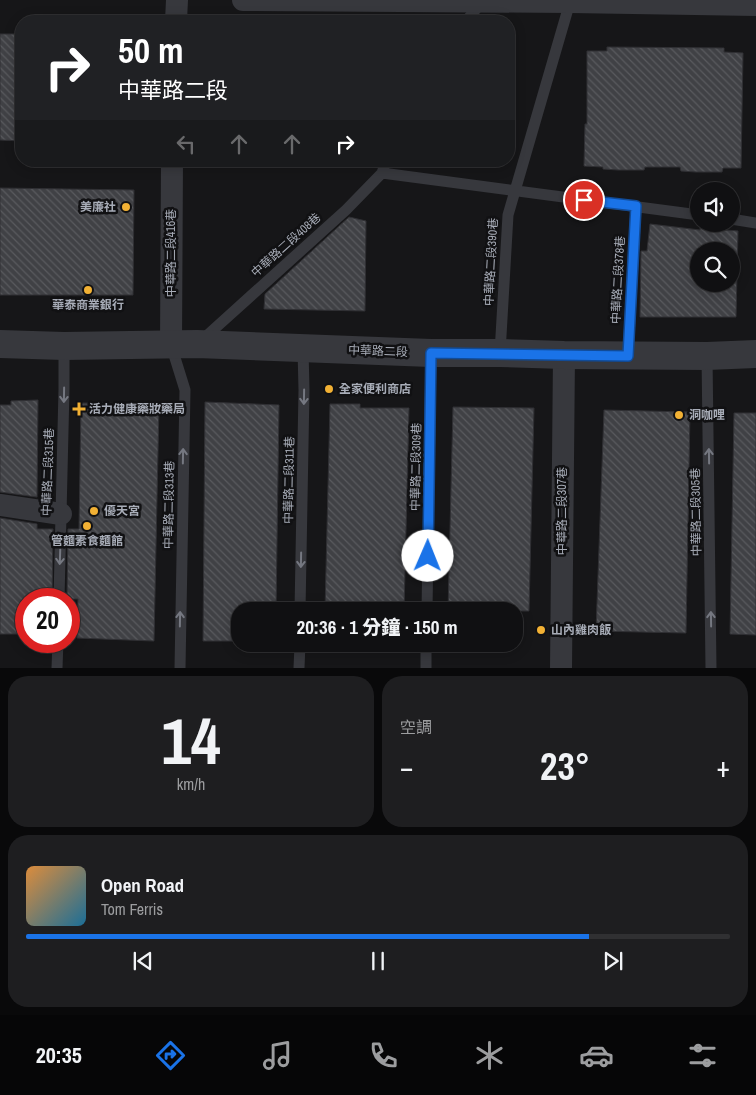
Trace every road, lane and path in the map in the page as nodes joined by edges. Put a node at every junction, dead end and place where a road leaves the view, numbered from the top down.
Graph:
1 (177, 0) edge
2 (243, 0) edge
3 (482, 1) junction
4 (570, 2) junction
5 (756, 5) edge
6 (176, 15) edge
7 (471, 15) edge
8 (172, 167) edge
9 (384, 167) edge
10 (382, 173) junction
11 (514, 190) junction
12 (636, 206) junction
13 (690, 214) edge
14 (740, 220) edge
15 (756, 223) edge
16 (0, 344) edge
17 (184, 344) junction
18 (64, 346) junction
19 (303, 349) junction
20 (431, 353) junction
21 (500, 353) junction
22 (756, 354) edge
23 (564, 355) junction
24 (628, 356) junction
25 (707, 356) junction
26 (0, 506) edge
27 (61, 514) junction
28 (59, 588) edge
29 (300, 602) edge
30 (427, 602) edge
31 (300, 652) edge
32 (426, 652) edge
33 (58, 653) edge
34 (57, 668) edge
35 (180, 668) edge
36 (299, 668) edge
37 (426, 668) edge
38 (561, 668) edge
39 (712, 668) edge

1 - 6 street
2 - 3 street
3 - 4 street
3 - 7 lane
4 - 5 street
4 - 11 lane, 中華路二段390巷
8 - 17 street, 中華路二段416巷
9 - 10 lane, 中華路二段408巷
10 - 11 lane
10 - 17 lane, 中華路二段408巷
11 - 12 lane
11 - 21 lane, 中華路二段390巷
12 - 13 lane
12 - 24 lane, 中華路二段378巷
14 - 15 lane
16 - 18 street, 中華路二段
17 - 18 street, 中華路二段
17 - 19 street, 中華路二段
35 -> 17 lane, 中華路二段313巷
18 -> 27 lane, 中華路二段315巷
19 - 20 street, 中華路二段
19 -> 29 lane, 中華路二段311巷
20 - 21 street, 中華路二段
20 - 30 lane, 中華路二段309巷
21 - 23 street, 中華路二段
22 - 25 street, 中華路二段
23 - 24 street, 中華路二段
23 - 38 street, 中華路二段307巷
24 - 25 street, 中華路二段
39 -> 25 lane, 中華路二段305巷
26 - 27 street
27 -> 28 lane, 中華路二段315巷
31 - 36 lane
32 - 37 lane
33 - 34 lane

